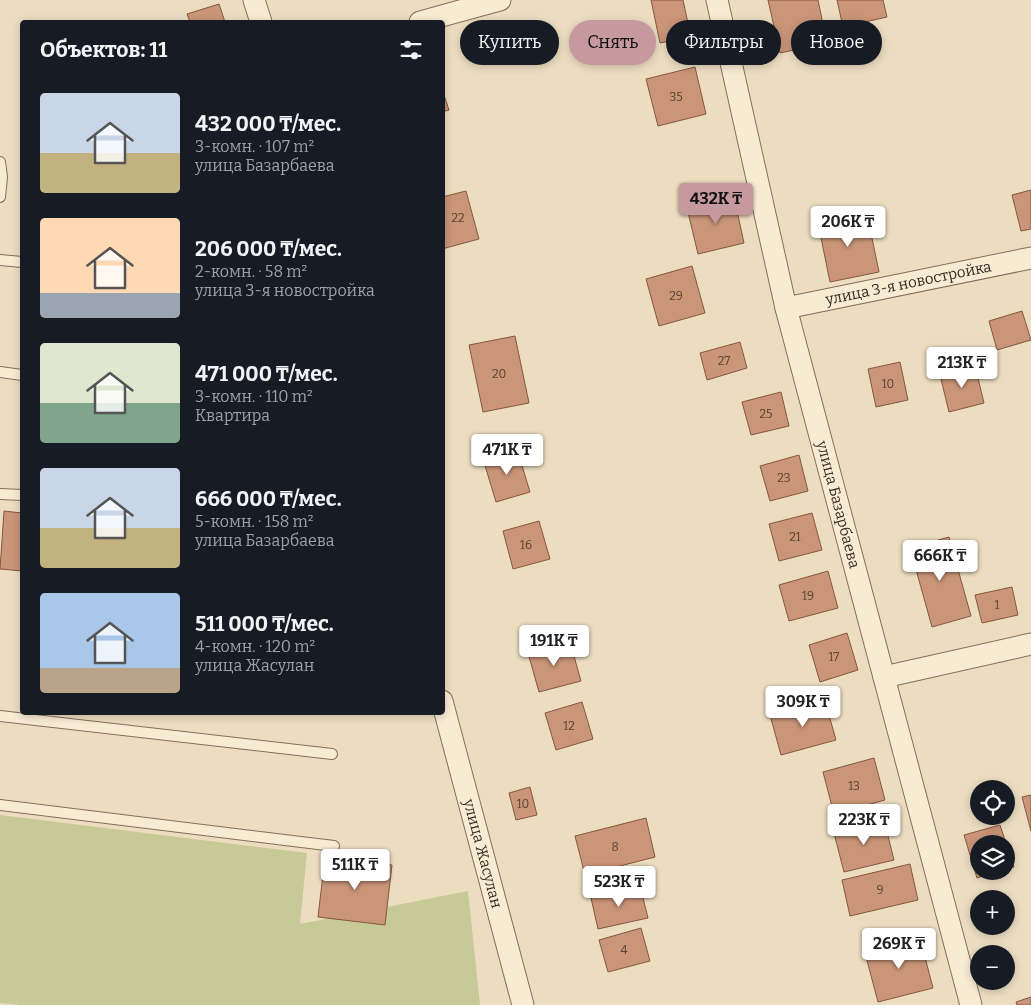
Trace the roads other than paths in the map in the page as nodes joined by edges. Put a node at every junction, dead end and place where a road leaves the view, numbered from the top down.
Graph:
1 (254, 0) edge
2 (500, 0) edge
3 (717, 0) edge
4 (260, 20) edge
5 (427, 20) edge
6 (0, 162) edge
7 (0, 196) edge
8 (1031, 258) edge
9 (0, 260) edge
10 (20, 262) edge
11 (786, 308) junction
12 (0, 372) edge
13 (20, 375) edge
14 (0, 494) edge
15 (20, 496) edge
16 (1031, 644) edge
17 (884, 677) junction
18 (445, 712) edge
19 (0, 716) edge
20 (332, 754) dead end
21 (0, 805) edge
22 (334, 846) dead end
23 (523, 1005) edge
24 (970, 1005) edge

1 - 4 street
2 - 5 street
3 - 11 street, улица Базарбаева
6 - 7 lane
8 - 11 street, улица 3-я новостройка
9 - 10 lane
11 - 17 street, улица Базарбаева
12 - 13 lane
14 - 15 lane
16 - 17 street
17 - 24 street, улица Базарбаева
18 - 23 street, улица Жасулан
19 - 20 lane
21 - 22 lane

